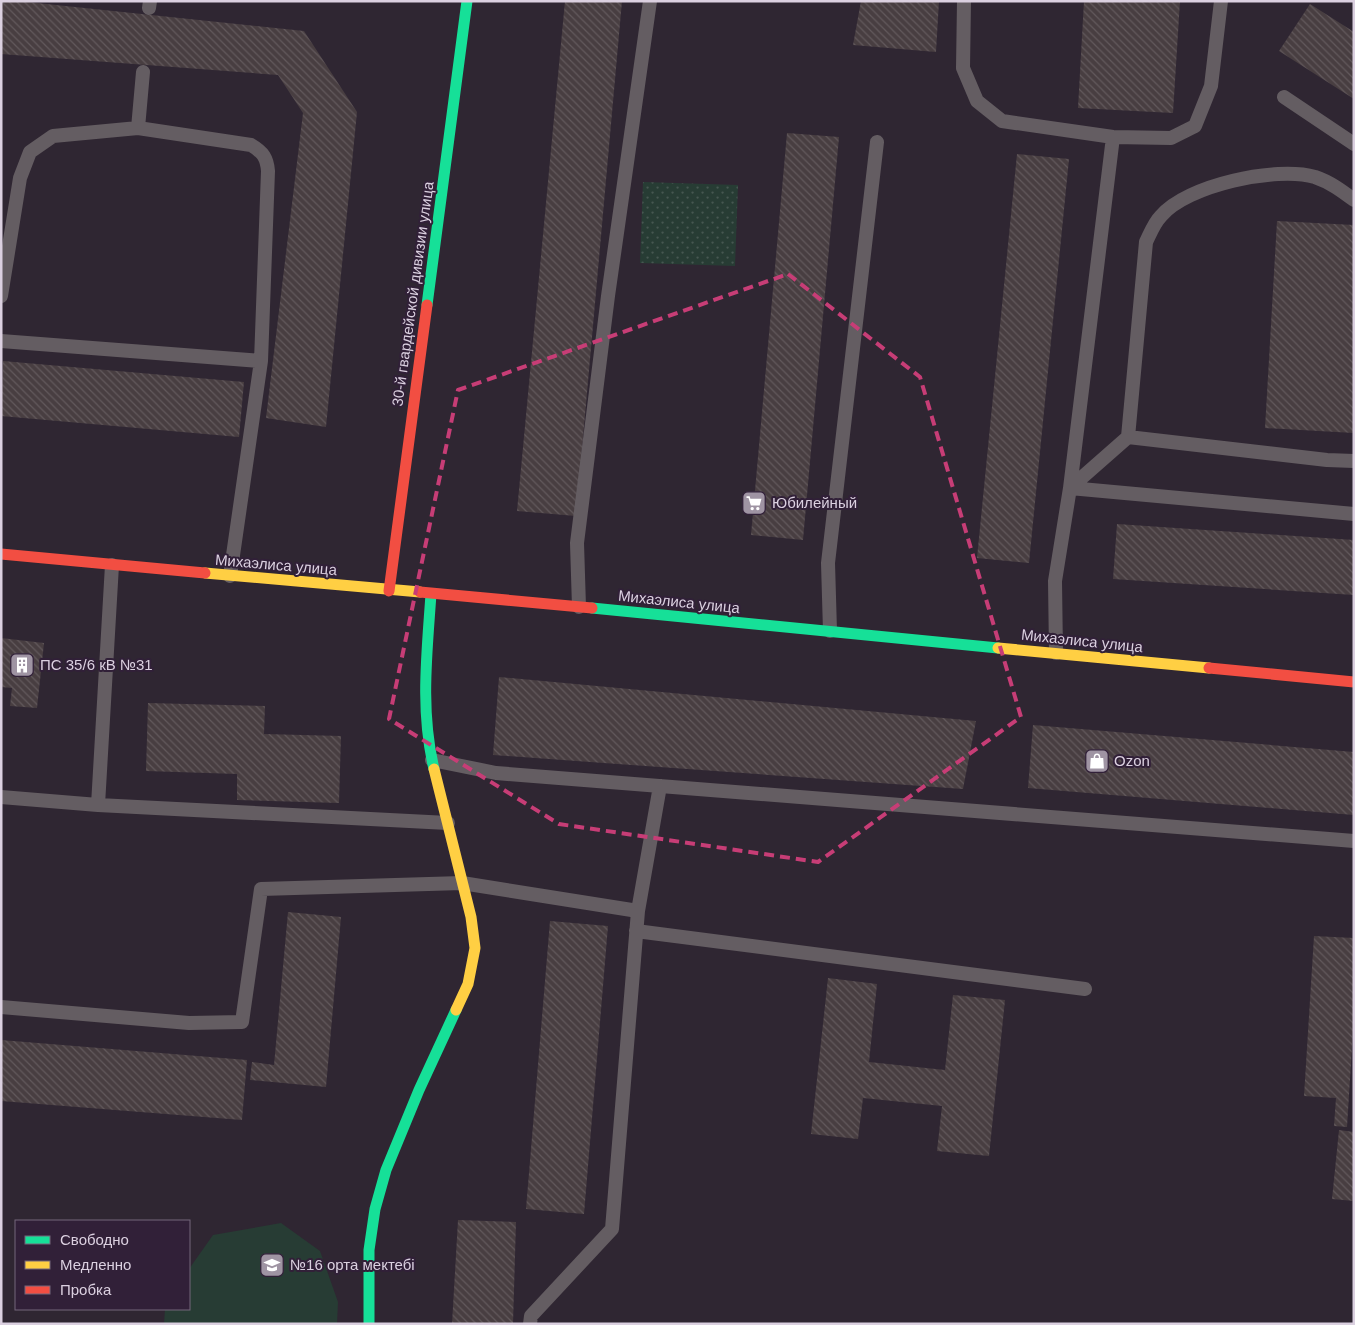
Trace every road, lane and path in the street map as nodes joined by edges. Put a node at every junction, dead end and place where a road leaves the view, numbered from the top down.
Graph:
1 (467, 1) edge
2 (650, 1) edge
3 (964, 1) edge
4 (1221, 1) edge
5 (144, 72) dead end
6 (1284, 97) dead end
7 (138, 128) junction
8 (1113, 137) junction
9 (877, 142) dead end
10 (1354, 144) edge
11 (1354, 200) edge
12 (1, 296) edge
13 (1, 342) edge
14 (261, 361) junction
15 (1128, 437) junction
16 (1354, 460) edge
17 (1070, 488) junction
18 (1354, 514) edge
19 (1, 554) edge
20 (112, 565) junction
21 (230, 576) junction
22 (389, 591) junction
23 (431, 594) junction
24 (579, 607) junction
25 (830, 632) junction
26 (1056, 653) junction
27 (1354, 682) edge
28 (432, 760) junction
29 (660, 786) junction
30 (1, 797) edge
31 (98, 805) junction
32 (448, 823) junction
33 (1354, 841) edge
34 (462, 883) junction
35 (638, 911) junction
36 (636, 930) junction
37 (1084, 988) dead end
38 (1, 1007) edge
39 (369, 1324) edge
40 (530, 1324) edge

1 - 22 street, 30-й гвардейской дивизии улица
2 - 24 lane
3 - 8 lane
4 - 8 lane
5 - 7 lane
6 - 10 lane
7 - 12 lane
7 - 14 lane
8 - 17 lane
9 - 25 lane
11 - 15 lane
13 - 14 lane
14 - 21 lane
15 - 16 lane
15 - 17 lane
17 - 18 lane
17 - 26 lane
19 - 20 street, Михаэлиса улица
20 - 21 street, Михаэлиса улица
20 - 31 lane
21 - 22 street, Михаэлиса улица
22 - 23 street, Михаэлиса улица
23 - 24 street, Михаэлиса улица
23 - 28 street
24 - 25 street, Михаэлиса улица
25 - 26 street, Михаэлиса улица
26 - 27 street, Михаэлиса улица
28 - 29 lane
28 - 32 street
29 - 33 lane
29 - 35 lane
30 - 31 lane
31 - 32 lane
32 - 34 street
34 - 35 lane
34 - 38 lane
34 - 39 street
35 - 36 lane
36 - 37 lane
36 - 40 lane

